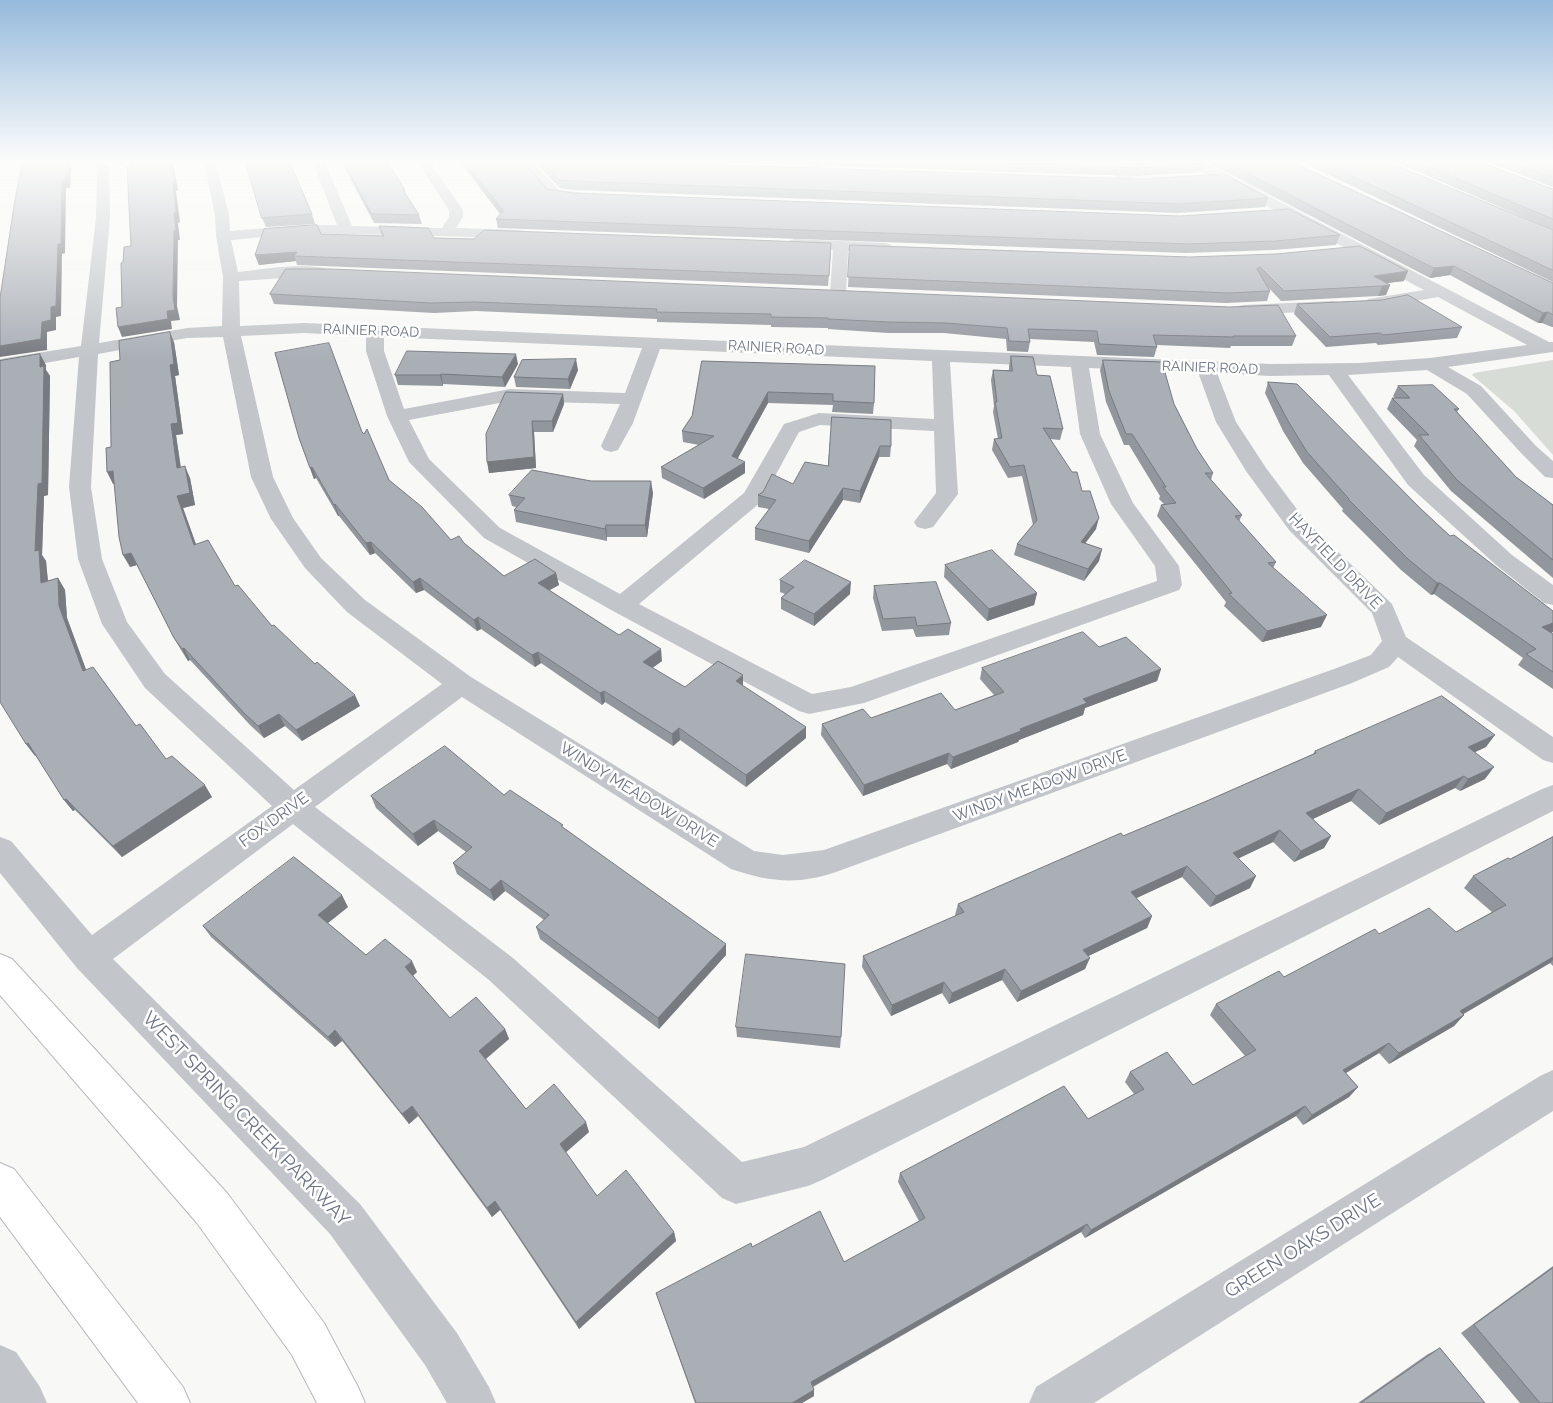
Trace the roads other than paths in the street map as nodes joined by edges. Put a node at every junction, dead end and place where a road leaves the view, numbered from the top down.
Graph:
1 (102, 228) edge
2 (223, 228) edge
3 (327, 228) edge
4 (362, 228) edge
5 (449, 228) edge
6 (1321, 228) edge
7 (447, 231) junction
8 (536, 234) edge
9 (223, 236) junction
10 (782, 244) edge
11 (841, 246) junction
12 (900, 248) edge
13 (1360, 249) junction
14 (1332, 252) edge
15 (334, 272) edge
16 (231, 277) junction
17 (818, 292) edge
18 (1441, 292) junction
19 (838, 293) junction
20 (858, 294) edge
21 (1226, 310) edge
22 (375, 331) junction
23 (231, 332) junction
24 (654, 343) junction
25 (1550, 347) edge
26 (89, 350) junction
27 (941, 356) junction
28 (1079, 362) junction
29 (1430, 364) junction
30 (0, 365) edge
31 (1204, 367) junction
32 (1334, 369) junction
33 (632, 399) junction
34 (397, 416) junction
35 (944, 425) junction
36 (611, 446) dead end
37 (1553, 472) edge
38 (925, 522) dead end
39 (1553, 597) edge
40 (622, 605) junction
41 (1395, 642) junction
42 (461, 684) junction
43 (1553, 752) edge
44 (1553, 797) edge
45 (293, 807) junction
46 (0, 850) edge
47 (89, 957) junction
48 (0, 970) edge
49 (1553, 1089) edge
50 (0, 1183) edge
51 (0, 1368) edge
52 (24, 1403) edge
53 (168, 1403) edge
54 (342, 1403) edge
55 (473, 1403) edge
56 (1052, 1403) edge

1 - 26 street
2 - 9 street, WINDY MEADOW DRIVE
3 - 9 street
4 - 7 street
5 - 7 street
6 - 13 street
7 - 8 street
9 - 16 street, WINDY MEADOW DRIVE
10 - 11 street
11 - 12 street
11 - 19 street
13 - 14 street
13 - 18 street
15 - 16 street
16 - 23 street, WINDY MEADOW DRIVE
17 - 19 street
18 - 21 street
18 - 25 street
19 - 20 street
22 - 23 street, RAINIER ROAD
22 - 24 street, RAINIER ROAD
22 - 34 street
23 - 26 street, RAINIER ROAD
23 - 42 street, WINDY MEADOW DRIVE
24 - 27 street, RAINIER ROAD
24 - 33 street
25 - 29 street, RAINIER ROAD
26 - 30 street, RAINIER ROAD
26 - 45 street
27 - 28 street, RAINIER ROAD
27 - 35 street
28 - 31 street, RAINIER ROAD
28 - 40 street
29 - 32 street, RAINIER ROAD
29 - 37 street
31 - 32 street, RAINIER ROAD
31 - 41 street, HAYFIELD DRIVE
32 - 39 street
33 - 34 street
33 - 36 street
34 - 40 street
35 - 38 street
35 - 40 street
41 - 42 street, WINDY MEADOW DRIVE
41 - 43 street
42 - 45 street, FOX DRIVE
44 - 45 street
45 - 47 street, FOX DRIVE
46 - 47 street, WEST SPRING CREEK PARKWAY
47 - 55 street, WEST SPRING CREEK PARKWAY
48 - 54 main road
49 - 56 street, GREEN OAKS DRIVE
50 - 53 main road
51 - 52 street

